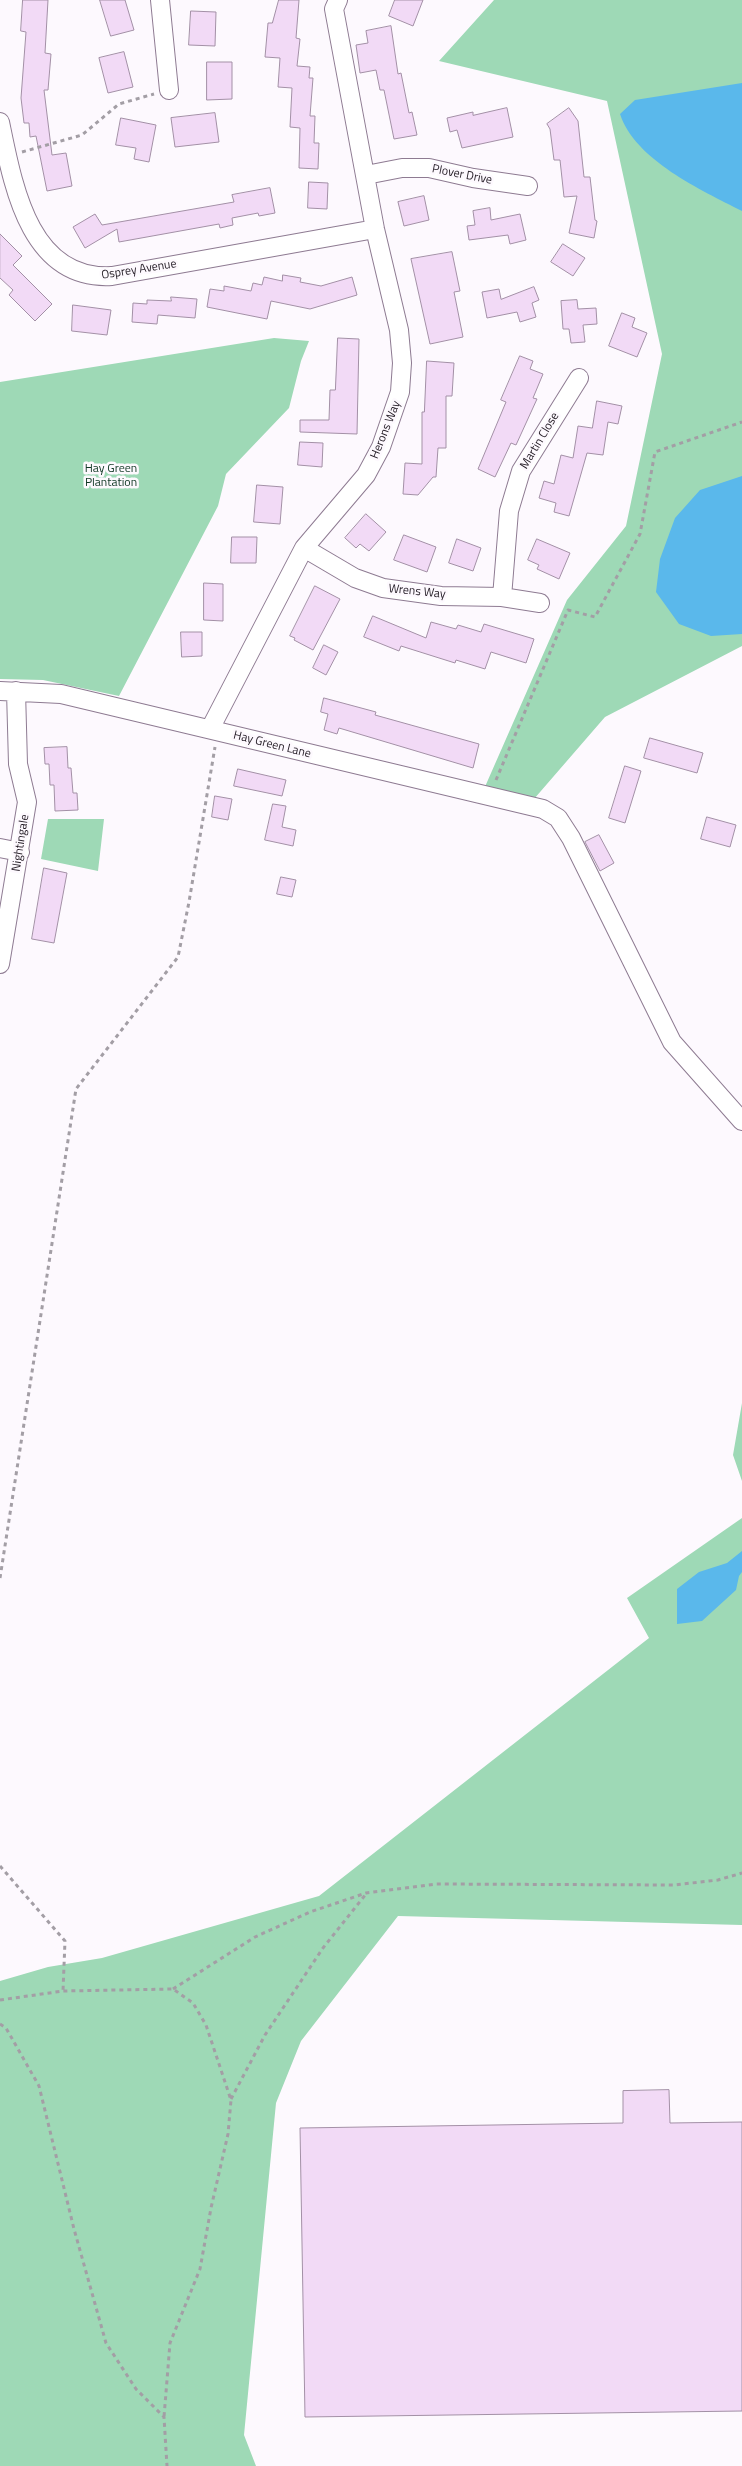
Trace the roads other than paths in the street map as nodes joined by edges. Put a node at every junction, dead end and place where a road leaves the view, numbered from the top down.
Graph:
1 (160, 0) edge
2 (338, 0) edge
3 (168, 90) road end
4 (1, 133) edge
5 (366, 175) junction
6 (528, 186) dead end
7 (375, 229) junction
8 (579, 378) dead end
9 (304, 548) junction
10 (502, 598) junction
11 (540, 603) dead end
12 (8, 691) edge
13 (215, 731) junction
14 (0, 848) edge
15 (20, 852) junction
16 (0, 964) edge
17 (742, 1121) edge

1 - 3 street
2 - 5 street, Herons Way
4 - 7 street, Osprey Avenue
5 - 6 street, Plover Drive
5 - 7 street, Herons Way
7 - 9 street, Herons Way
8 - 10 street, Martin Close
9 - 10 street, Wrens Way
9 - 13 street, Herons Way
10 - 11 street, Wrens Way
12 - 13 street, Hay Green Lane
12 - 15 street, Nightingale
13 - 17 street, Hay Green Lane
14 - 15 street
15 - 16 street, Nightingale

